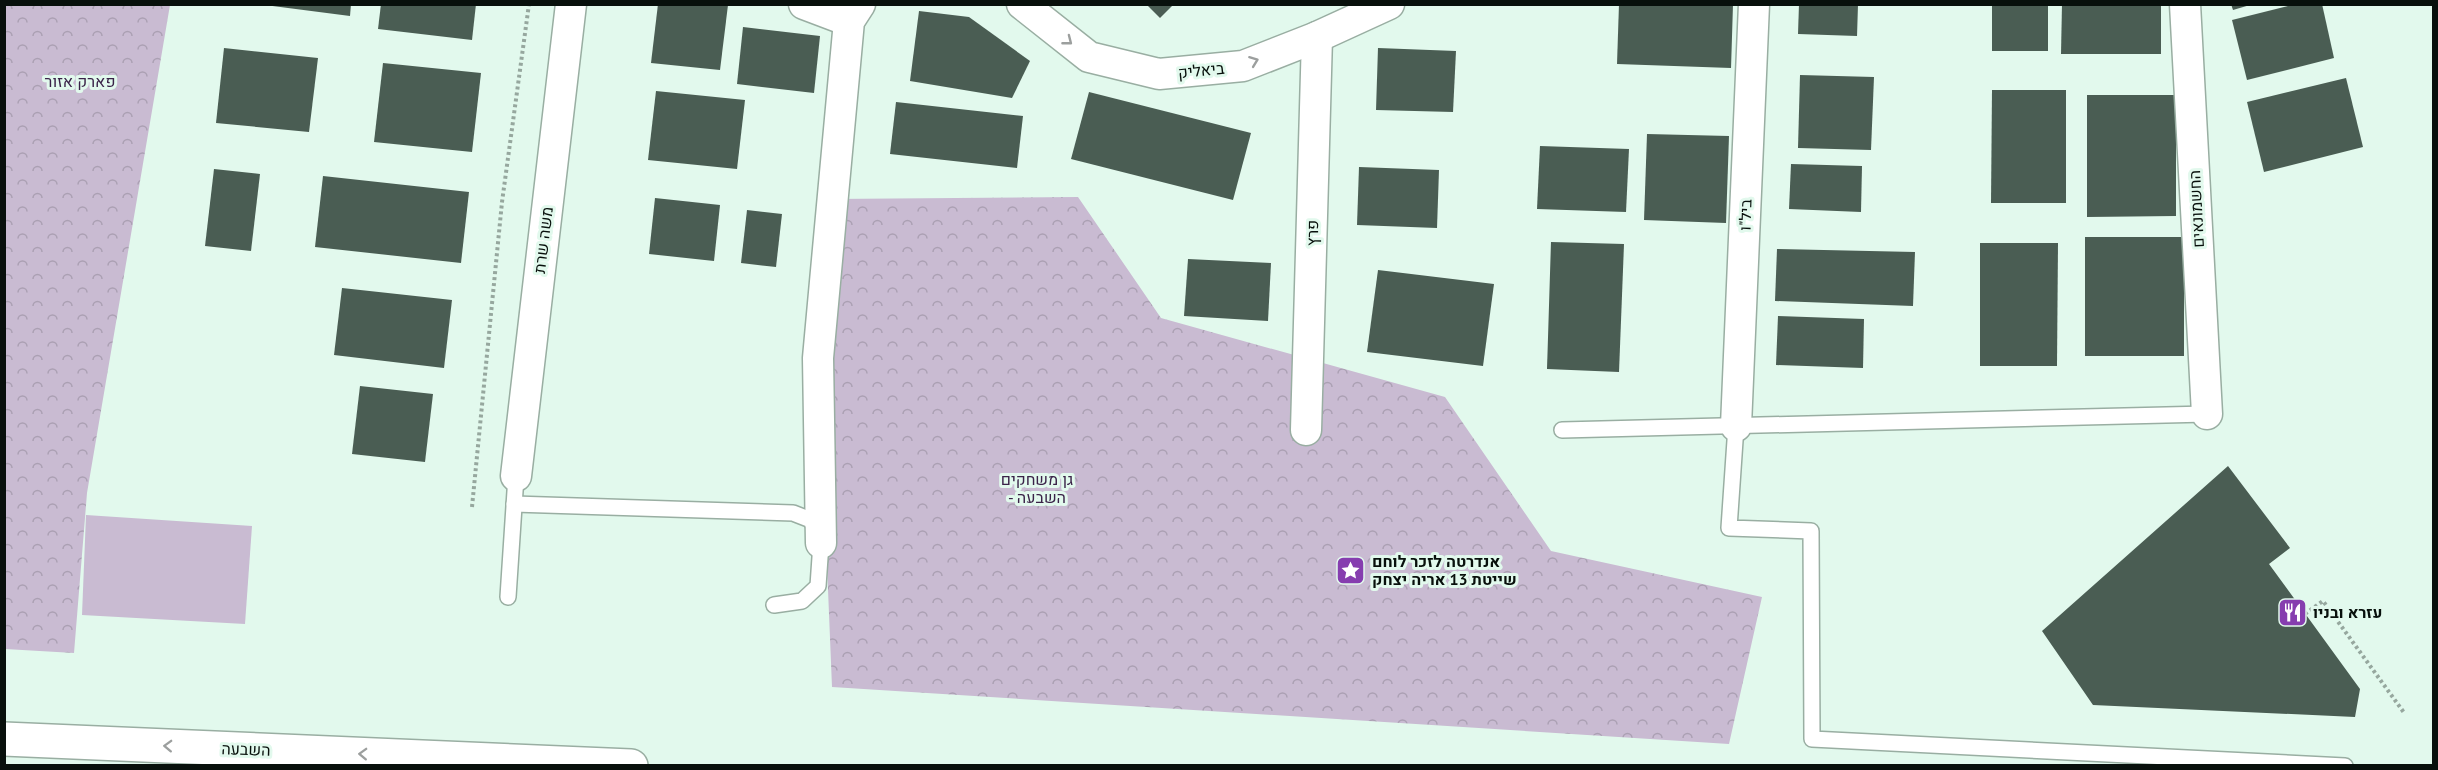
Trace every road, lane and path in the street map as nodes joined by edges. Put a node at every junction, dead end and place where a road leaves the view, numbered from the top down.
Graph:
1 (529, 4) edge
2 (571, 4) edge
3 (804, 4) edge
4 (1022, 4) edge
5 (1389, 4) edge
6 (1754, 4) edge
7 (2185, 4) edge
8 (855, 13) edge
9 (1317, 37) junction
10 (2207, 414) joint
11 (1736, 426) junction
12 (1306, 430) dead end
13 (1562, 430) dead end
14 (515, 490) junction
15 (472, 507) dead end
16 (821, 543) junction
17 (508, 597) dead end
18 (774, 605) dead end
19 (2306, 614) dead end
20 (2404, 714) dead end
21 (4, 739) edge
22 (631, 765) edge
23 (2345, 765) edge

1 - 15 path
2 - 14 street, משה שרת
3 - 8 street
4 -> 9 street, ביאליק
5 - 9 street, ביאליק
6 - 11 street, ביל"ו
7 - 10 street, החשמונאים
8 - 16 street
9 - 12 street, פרץ
10 - 11 lane
11 - 13 lane
11 - 23 lane
14 - 16 lane
14 - 17 lane
16 - 18 lane
19 - 20 path
22 -> 21 highway, השבעה

